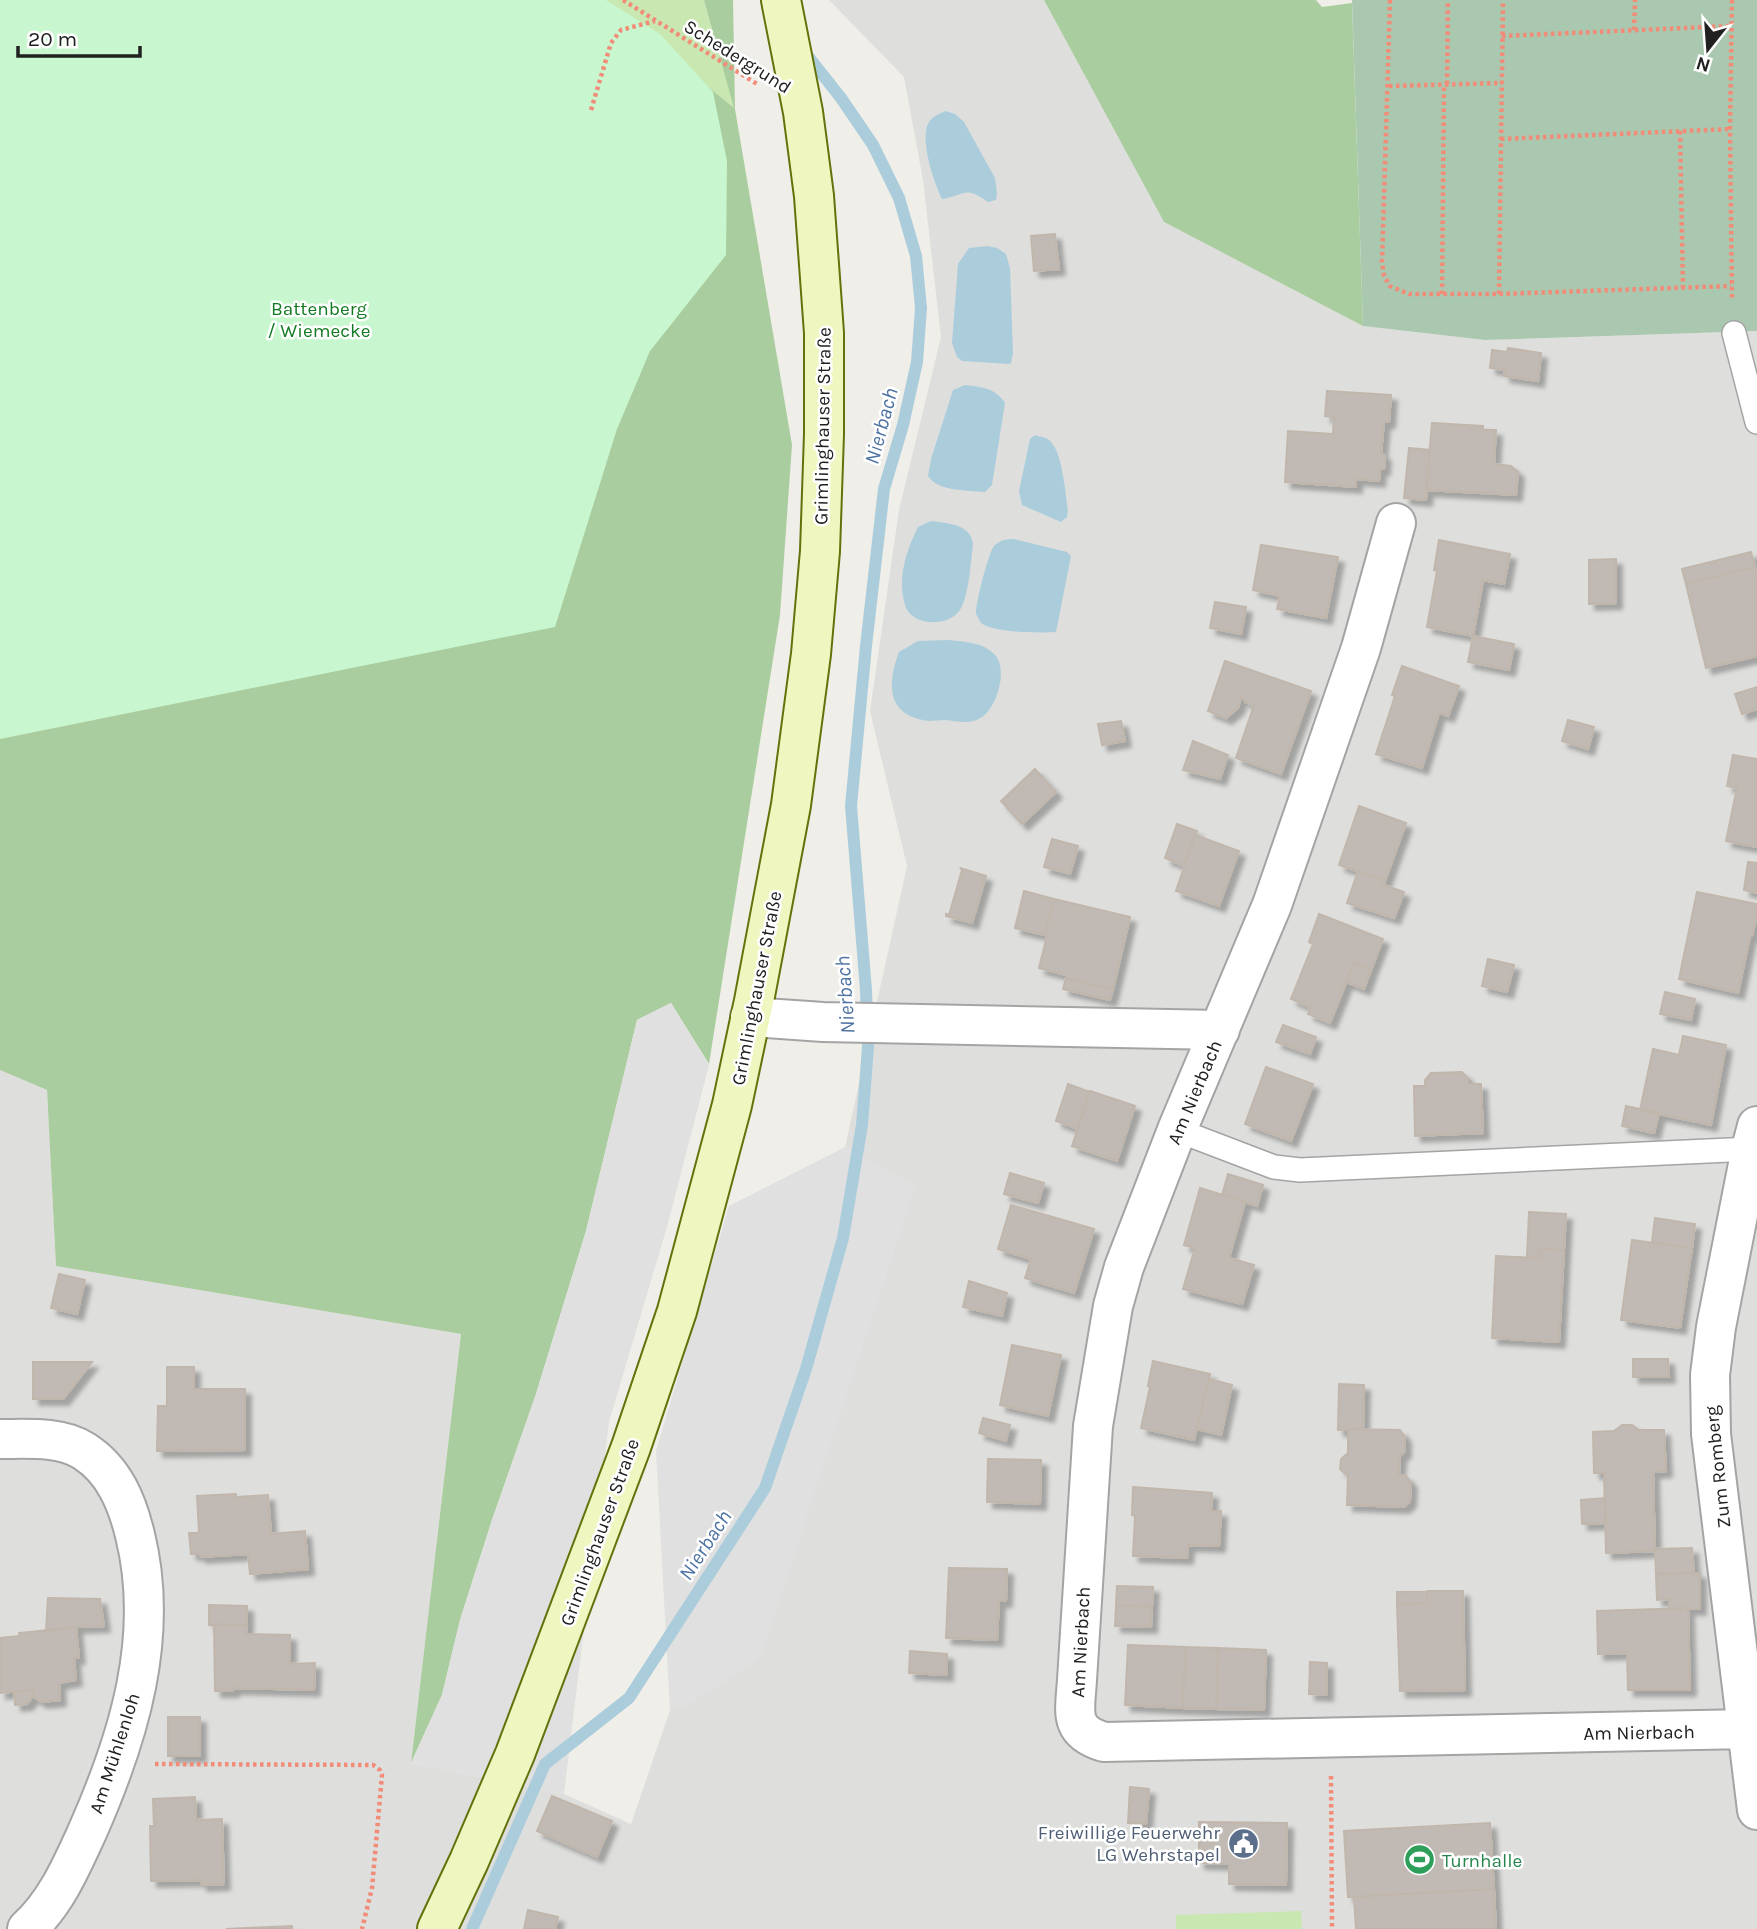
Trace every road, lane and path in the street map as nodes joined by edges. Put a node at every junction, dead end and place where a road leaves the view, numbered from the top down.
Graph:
1 (623, 0) edge
2 (781, 0) edge
3 (1390, 0) edge
4 (1448, 0) edge
5 (1503, 0) edge
6 (1635, 0) edge
7 (1732, 0) edge
8 (655, 21) junction
9 (1731, 26) junction
10 (1634, 30) junction
11 (1502, 36) junction
12 (1502, 83) junction
13 (1446, 84) junction
14 (1389, 86) junction
15 (591, 110) dead end
16 (803, 112) junction
17 (1730, 130) junction
18 (1680, 131) junction
19 (1501, 139) junction
20 (1731, 286) junction
21 (1683, 288) junction
22 (1443, 294) junction
23 (1499, 294) junction
24 (1734, 333) joint
25 (1757, 422) edge
26 (1396, 523) dead end
27 (750, 1017) junction
28 (1220, 1030) junction
29 (1177, 1130) junction
30 (1754, 1137) edge
31 (0, 1439) edge
32 (1748, 1729) junction
33 (1331, 1738) junction
34 (114, 1765) junction
35 (1757, 1811) edge
36 (27, 1929) edge
37 (362, 1929) edge
38 (437, 1929) edge
39 (1332, 1929) edge

1 - 8 path, Schedergrund
2 - 16 main road, Grimlinghauser Straße
3 - 14 path
4 - 13 path
5 - 11 path
6 - 10 path
7 - 9 path
8 - 15 path
8 - 16 path, Schedergrund
9 - 10 path
9 - 17 path
10 - 11 path
11 - 12 path
12 - 13 path
12 - 19 path
13 - 14 path
13 - 22 path
14 - 22 path
16 - 27 main road, Grimlinghauser Straße
17 - 18 path
17 - 20 path
18 - 19 path
18 - 21 path
19 - 23 path
20 - 21 path
20 - 24 path
21 - 23 path
22 - 23 path
24 - 25 lane
26 - 28 street, Am Nierbach
27 - 28 street, Am Nierbach
27 - 38 main road, Grimlinghauser Straße
28 - 29 street, Am Nierbach
29 - 30 lane
29 - 33 street, Am Nierbach
30 - 32 street, Zum Romberg
31 - 34 street, Am Mühlenloh
32 - 33 street, Am Nierbach
32 - 35 street, Zum Romberg
33 - 39 path
34 - 36 street, Am Mühlenloh
34 - 37 path

